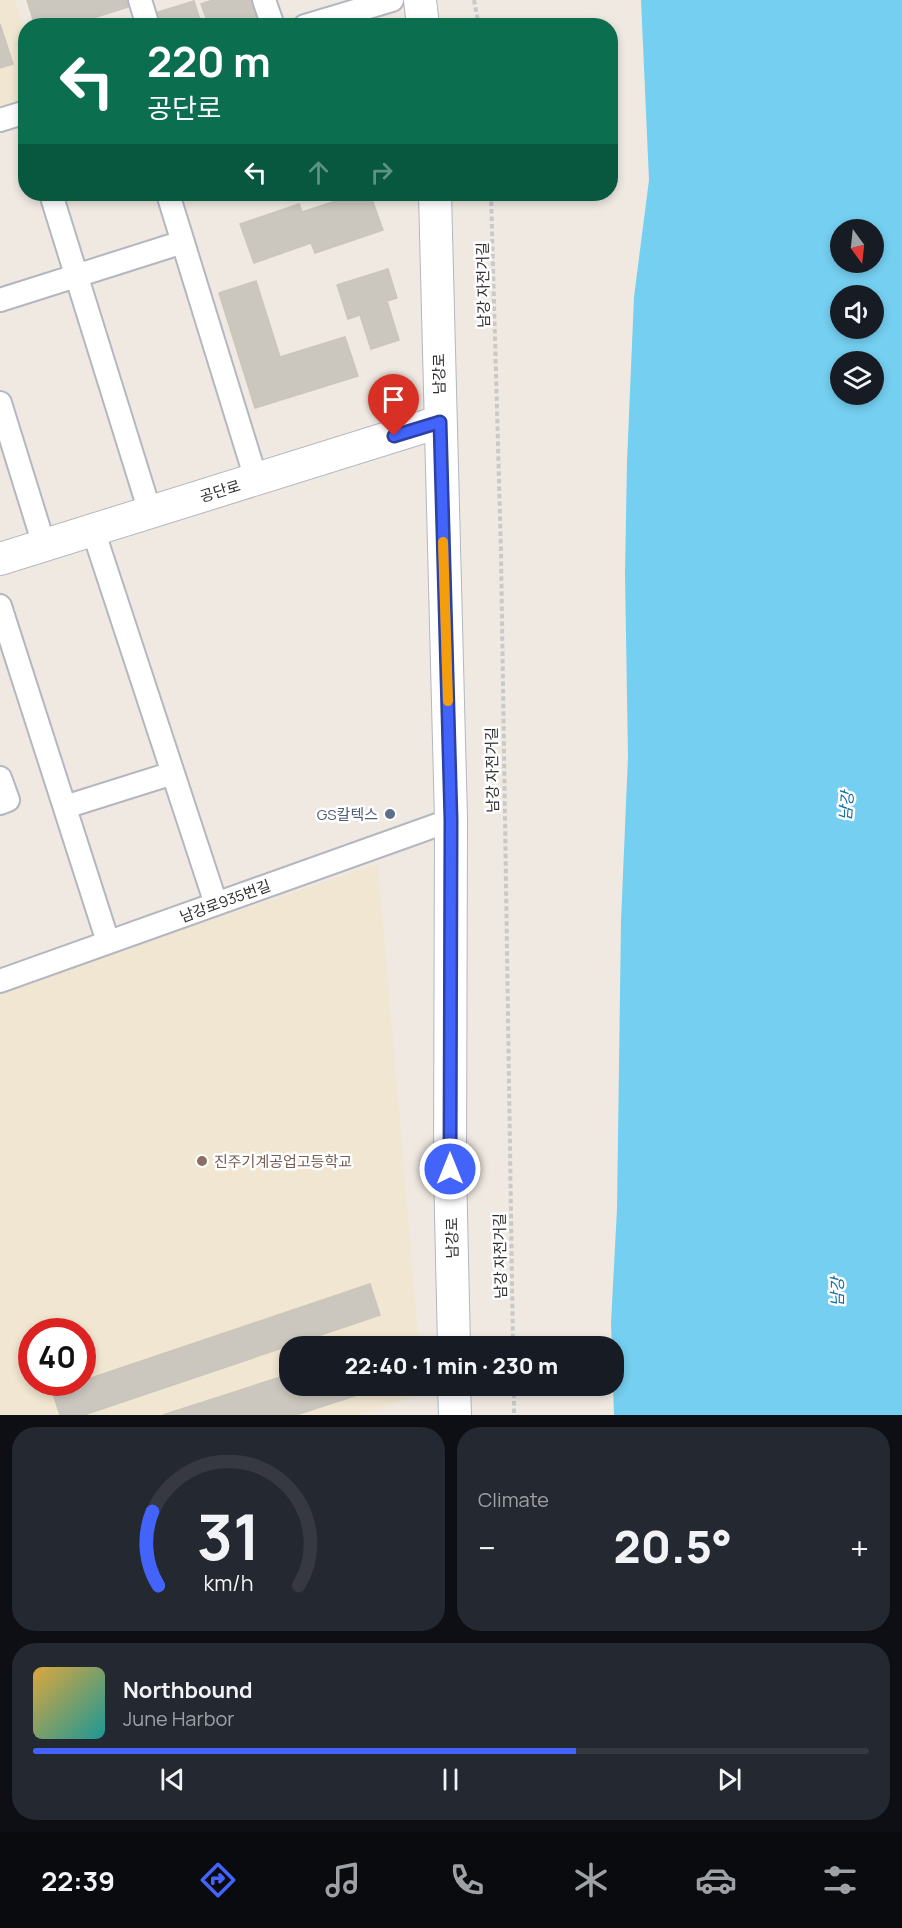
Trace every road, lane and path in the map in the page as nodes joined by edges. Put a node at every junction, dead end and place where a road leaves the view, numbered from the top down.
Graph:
1 (140, 0) edge
2 (264, 0) edge
3 (392, 0) edge
4 (420, 0) edge
5 (474, 0) edge
6 (146, 18) edge
7 (270, 18) edge
8 (331, 18) edge
9 (422, 18) edge
10 (477, 18) edge
11 (18, 114) edge
12 (0, 120) edge
13 (53, 201) edge
14 (170, 201) edge
15 (435, 201) edge
16 (491, 201) edge
17 (183, 242) junction
18 (76, 275) junction
19 (0, 300) edge
20 (0, 403) edge
21 (440, 422) junction
22 (256, 479) junction
23 (150, 512) junction
24 (93, 530) junction
25 (44, 545) junction
26 (0, 559) edge
27 (0, 606) edge
28 (173, 773) junction
29 (0, 778) edge
30 (0, 803) edge
31 (65, 807) junction
32 (451, 820) junction
33 (216, 904) junction
34 (108, 942) junction
35 (0, 981) edge
36 (454, 1336) edge
37 (513, 1336) edge
38 (454, 1396) edge
39 (514, 1396) edge
40 (455, 1415) edge
41 (514, 1415) edge

1 - 6 street
2 - 7 street
3 - 8 street
4 - 9 street
5 - 10 path
11 - 12 street
13 - 18 street
14 - 17 street
15 - 21 street, 남강로
16 - 37 path, 남강 자전거길
17 - 18 street
17 - 22 street
18 - 19 street
18 - 23 street
20 - 25 street
21 - 22 street, 공단로
21 - 32 street, 남강로
22 - 23 street, 공단로
23 - 24 street, 공단로
24 - 25 street, 공단로
24 - 28 street
25 - 26 street, 공단로
27 - 31 street
28 - 31 street
28 - 33 street
29 - 30 street
31 - 34 street
32 - 33 street, 남강로935번길
32 - 36 street, 남강로
33 - 34 street, 남강로935번길
34 - 35 street, 남강로935번길
38 - 40 street
39 - 41 path

